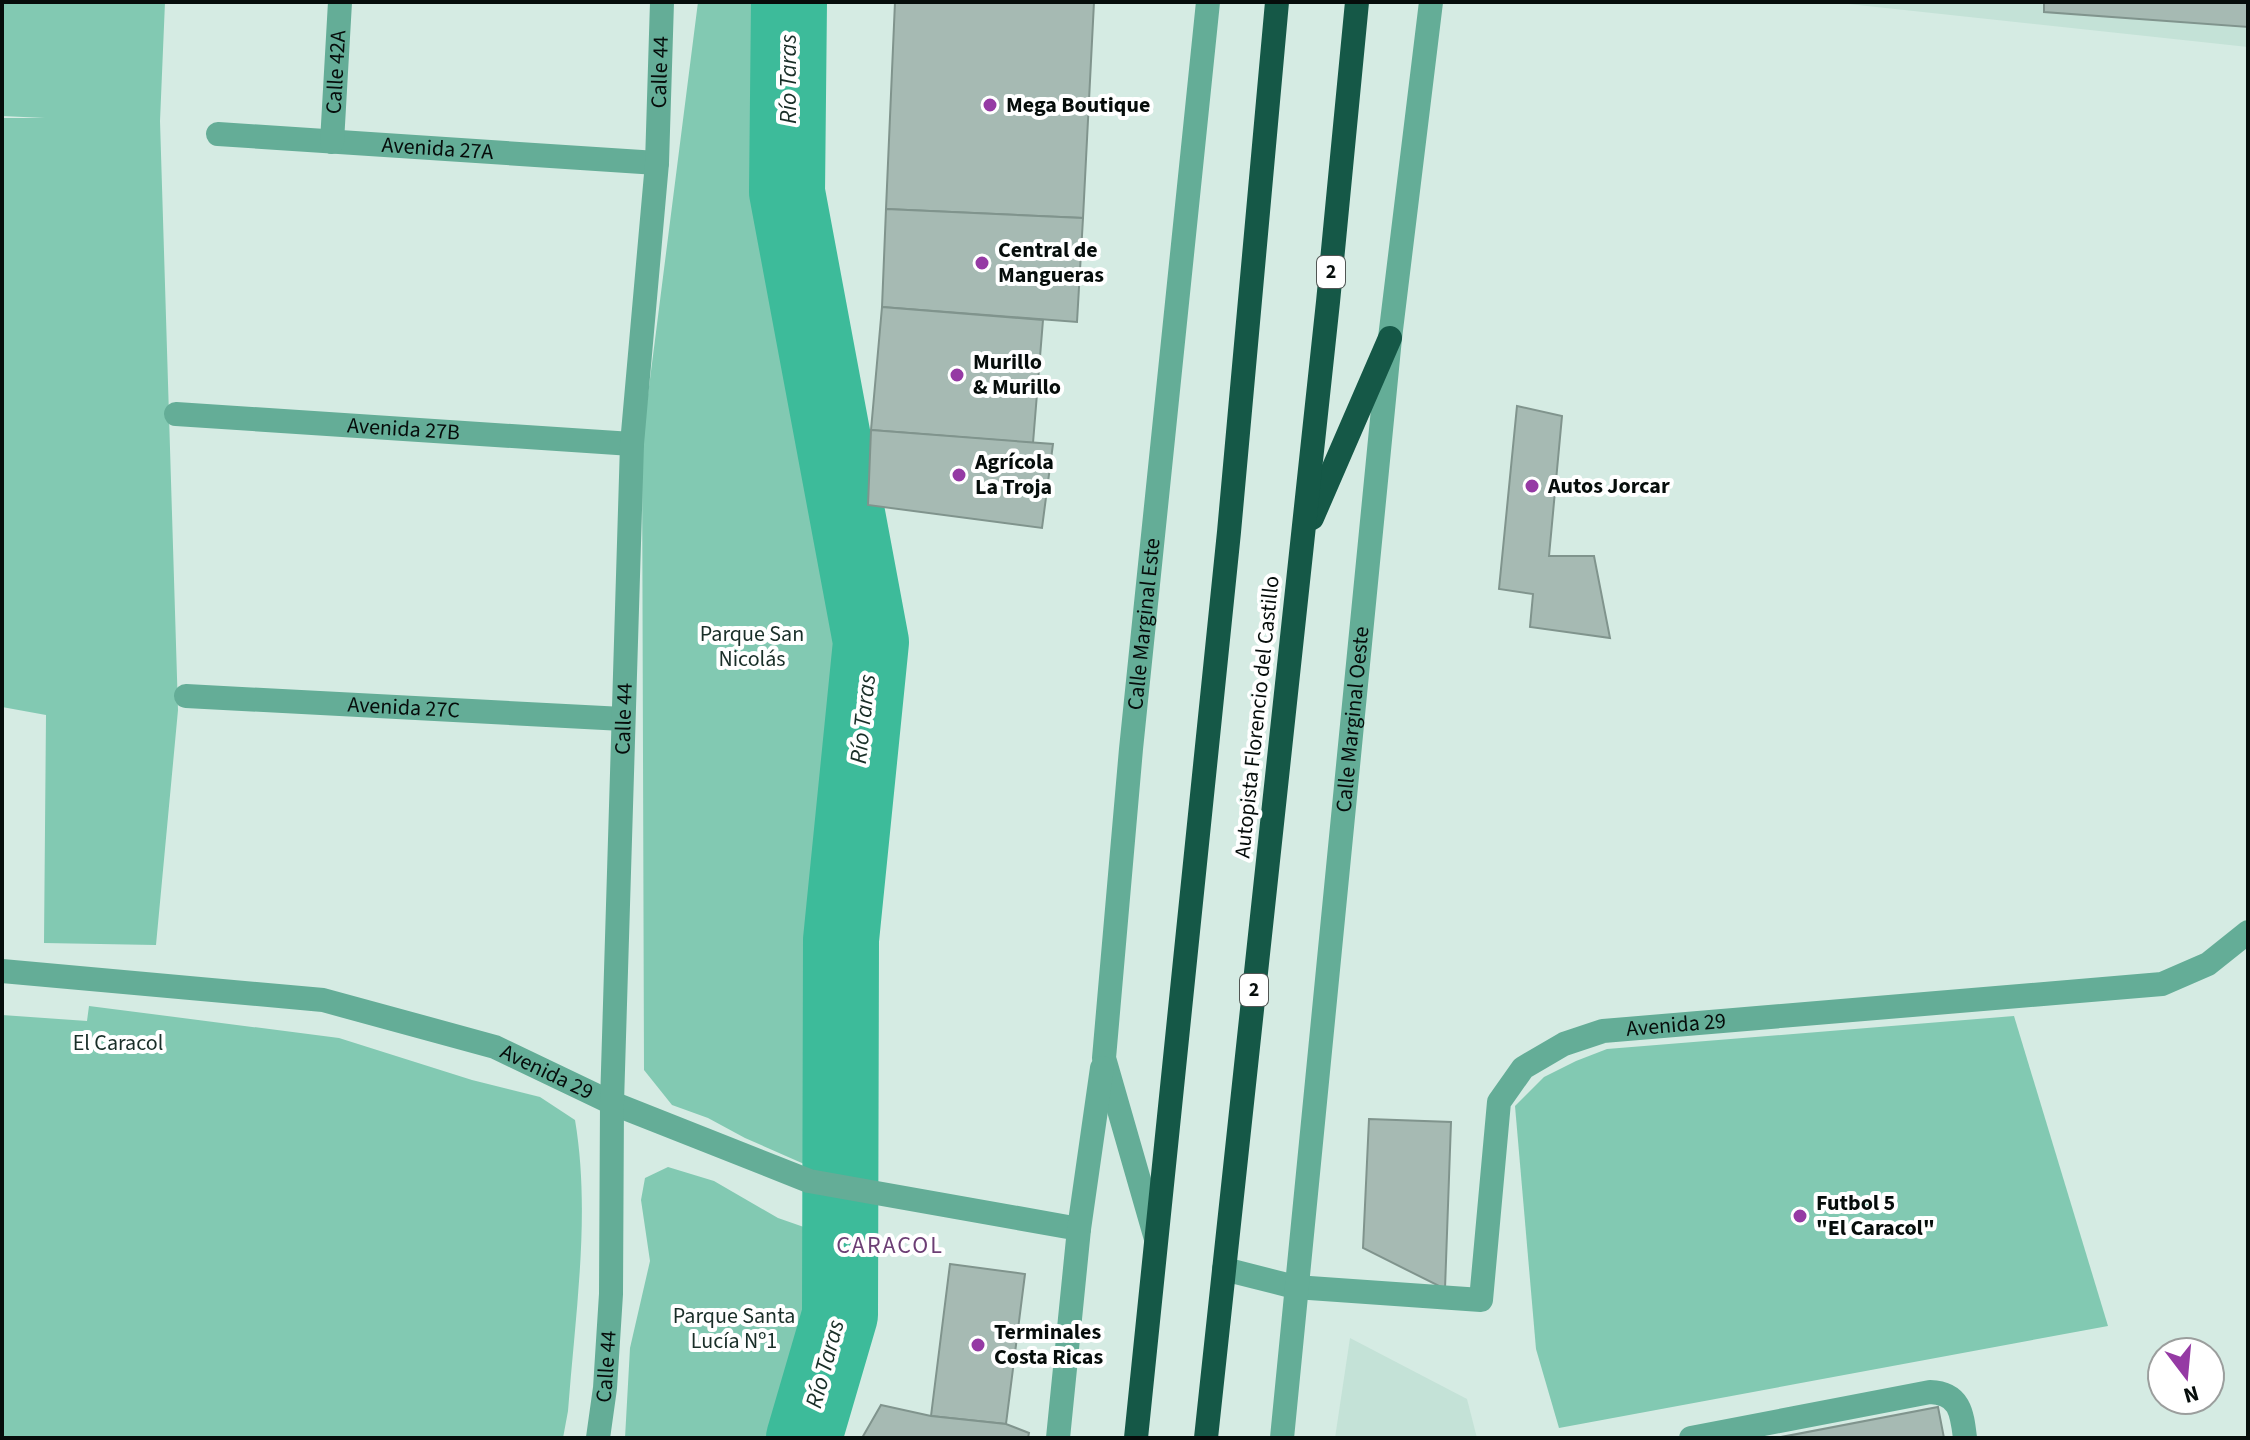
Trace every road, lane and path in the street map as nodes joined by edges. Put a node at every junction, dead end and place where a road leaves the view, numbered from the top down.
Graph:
1 (340, 2) edge
2 (662, 2) edge
3 (1208, 2) edge
4 (1277, 2) edge
5 (1357, 2) edge
6 (1431, 2) edge
7 (218, 134) dead end
8 (332, 142) junction
9 (657, 163) junction
10 (1390, 338) junction
11 (176, 414) dead end
12 (632, 444) junction
13 (1302, 542) junction
14 (186, 696) dead end
15 (623, 719) junction
16 (2248, 932) edge
17 (2, 971) edge
18 (1104, 1058) junction
19 (612, 1103) junction
20 (1079, 1229) junction
21 (1157, 1242) junction
22 (1224, 1269) junction
23 (1295, 1287) junction
24 (598, 1438) edge
25 (1058, 1438) edge
26 (1136, 1438) edge
27 (1206, 1438) edge
28 (1282, 1438) edge
29 (1691, 1438) edge
30 (1965, 1438) edge

1 - 8 street, Calle 42A
2 - 9 street, Calle 44
3 - 18 street, Calle Marginal Este
4 - 21 highway
5 - 13 highway, Autopista Florencio del Castillo / 2
6 - 10 street, Calle Marginal Oeste
7 - 8 street, Avenida 27A
8 - 9 street, Avenida 27A
9 - 12 street, Calle 44
10 - 13 highway
10 - 23 street, Calle Marginal Oeste
11 - 12 street, Avenida 27B
12 - 15 street, Calle 44
13 - 22 highway, Autopista Florencio del Castillo / 2
14 - 15 street, Avenida 27C
15 - 19 street, Calle 44
16 - 23 street, Avenida 29
17 - 19 street, Avenida 29
18 - 20 street
18 - 21 street, Calle Marginal Este
19 - 20 street, Avenida 29
19 - 24 street, Calle 44
20 - 25 street
21 - 26 highway
22 - 23 street
22 - 27 highway, Autopista Florencio del Castillo / 2
23 - 28 street, Calle Marginal Oeste
29 - 30 street

